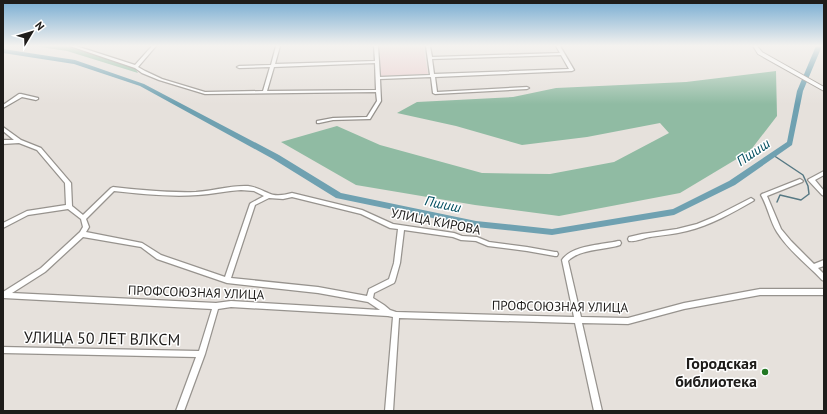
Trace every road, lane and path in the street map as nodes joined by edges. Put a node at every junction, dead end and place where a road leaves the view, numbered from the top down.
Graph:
1 (131, 65) edge
2 (290, 65) edge
3 (377, 65) edge
4 (431, 65) edge
5 (569, 65) edge
6 (781, 65) edge
7 (272, 66) junction
8 (136, 67) joint
9 (239, 67) dead end
10 (432, 76) junction
11 (378, 78) junction
12 (527, 88) dead end
13 (824, 89) edge
14 (265, 91) junction
15 (379, 91) junction
16 (36, 99) dead end
17 (3, 107) edge
18 (319, 122) dead end
19 (3, 128) edge
20 (19, 141) junction
21 (3, 142) edge
22 (824, 173) edge
23 (800, 181) dead end
24 (824, 194) edge
25 (268, 196) junction
26 (751, 200) dead end
27 (70, 206) junction
28 (83, 218) junction
29 (3, 226) edge
30 (401, 227) junction
31 (82, 234) junction
32 (631, 239) dead end
33 (618, 243) dead end
34 (555, 254) dead end
35 (824, 263) edge
36 (814, 267) junction
37 (824, 278) edge
38 (227, 280) junction
39 (824, 292) edge
40 (3, 295) edge
41 (368, 299) junction
42 (216, 306) junction
43 (392, 314) junction
44 (578, 319) junction
45 (3, 350) edge
46 (201, 354) junction
47 (180, 411) edge
48 (389, 411) edge
49 (598, 411) edge

1 - 8 street
2 - 7 street
3 - 11 street
4 - 10 street
5 - 10 street
6 - 13 main road
7 - 9 street
7 - 14 street
8 - 14 street
10 - 11 street
10 - 12 street
11 - 15 street
14 - 15 street
15 - 18 street
16 - 17 street
19 - 20 street
20 - 21 street
20 - 27 street
22 - 24 street
23 - 36 street
25 - 28 street
25 - 30 street, УЛИЦА КИРОВА
25 - 38 street
26 - 32 street
27 - 28 street
27 - 29 street
28 - 31 street
30 - 34 street, УЛИЦА КИРОВА
30 - 41 street
31 - 38 street, ПРОФСОЮЗНАЯ УЛИЦА
31 - 40 street
33 - 44 street
35 - 36 street
36 - 37 street
38 - 41 street, ПРОФСОЮЗНАЯ УЛИЦА
39 - 44 street, ПРОФСОЮЗНАЯ УЛИЦА
40 - 42 street, ПРОФСОЮЗНАЯ УЛИЦА
41 - 43 street, ПРОФСОЮЗНАЯ УЛИЦА
42 - 43 street, ПРОФСОЮЗНАЯ УЛИЦА
42 - 46 street
43 - 44 street, ПРОФСОЮЗНАЯ УЛИЦА
43 - 48 street
44 - 49 street
45 - 46 street, УЛИЦА 50 ЛЕТ ВЛКСМ
46 - 47 street

